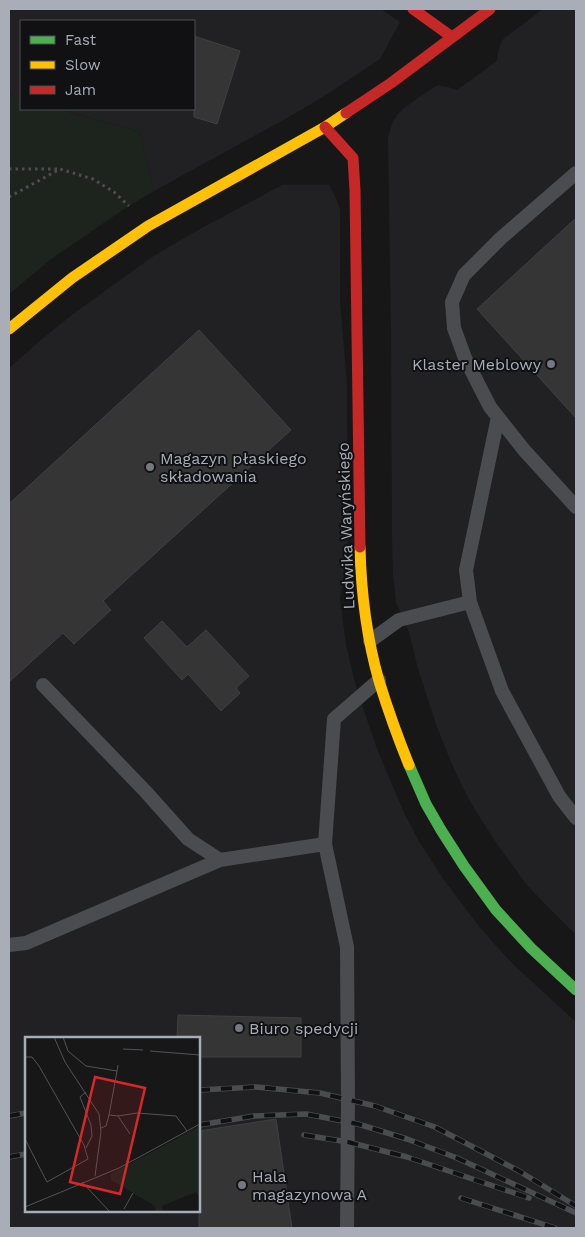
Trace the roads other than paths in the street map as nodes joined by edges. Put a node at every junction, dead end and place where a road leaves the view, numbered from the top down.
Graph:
1 (413, 9) edge
2 (490, 9) edge
3 (452, 37) junction
4 (325, 127) junction
5 (576, 173) edge
6 (9, 329) edge
7 (498, 417) junction
8 (576, 506) edge
9 (470, 602) junction
10 (370, 641) junction
11 (380, 680) junction
12 (43, 685) dead end
13 (576, 818) edge
14 (325, 844) junction
15 (220, 860) junction
16 (9, 945) edge
17 (576, 990) edge
18 (347, 1228) edge

1 - 3 street
2 - 3 street
3 - 4 street
4 - 6 street
4 - 10 street, Ludwika Waryńskiego
5 - 7 lane
7 - 8 lane
7 - 9 lane
9 - 10 lane
9 - 13 lane
10 - 11 street, Ludwika Waryńskiego
11 - 14 lane
11 - 17 street, Ludwika Waryńskiego
12 - 15 lane
14 - 15 lane
14 - 18 lane
15 - 16 lane

